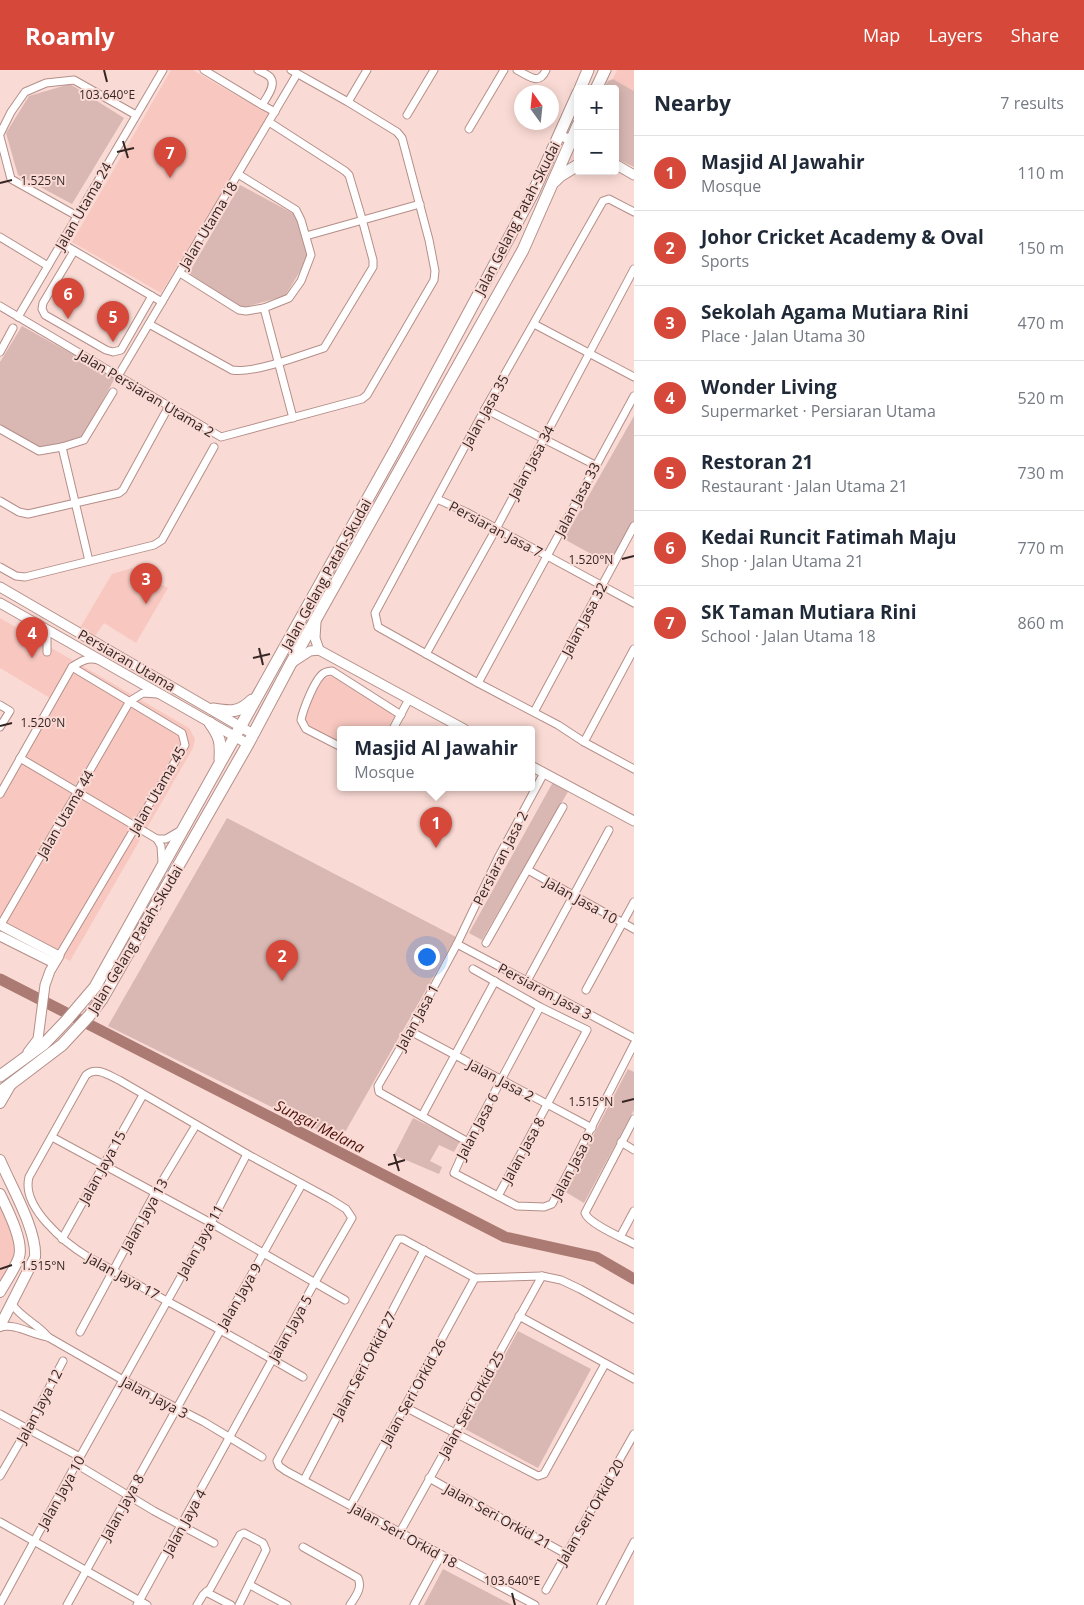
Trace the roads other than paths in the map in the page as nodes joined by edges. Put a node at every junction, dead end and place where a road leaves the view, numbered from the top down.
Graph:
1 (163, 70) edge
2 (204, 70) edge
3 (258, 70) edge
4 (367, 70) edge
5 (434, 70) edge
6 (504, 70) edge
7 (518, 70) edge
8 (546, 70) edge
9 (588, 70) edge
10 (605, 70) edge
11 (294, 72) edge
12 (582, 85) edge
13 (598, 85) edge
14 (348, 102) junction
15 (262, 105) junction
16 (275, 112) junction
17 (574, 114) edge
18 (136, 115) junction
19 (407, 115) dead end
20 (269, 122) junction
21 (469, 129) dead end
22 (0, 136) edge
23 (569, 140) edge
24 (619, 166) edge
25 (574, 167) edge
26 (238, 174) junction
27 (634, 174) edge
28 (554, 181) junction
29 (420, 204) junction
30 (634, 212) edge
31 (77, 216) junction
32 (362, 219) junction
33 (306, 236) junction
34 (0, 237) edge
35 (61, 243) junction
36 (74, 251) junction
37 (48, 266) junction
38 (634, 269) edge
39 (180, 273) junction
40 (480, 290) junction
41 (152, 296) junction
42 (496, 297) junction
43 (162, 302) junction
44 (0, 306) edge
45 (264, 308) junction
46 (18, 317) junction
47 (149, 324) junction
48 (534, 324) junction
49 (13, 328) dead end
50 (0, 352) edge
51 (590, 353) junction
52 (279, 363) junction
53 (118, 376) junction
54 (634, 377) edge
55 (113, 392) dead end
56 (634, 396) edge
57 (169, 406) junction
58 (485, 408) junction
59 (293, 418) junction
60 (0, 429) edge
61 (544, 440) junction
62 (62, 447) junction
63 (214, 447) dead end
64 (595, 465) junction
65 (437, 499) junction
66 (0, 500) edge
67 (75, 503) junction
68 (634, 526) edge
69 (496, 528) junction
70 (548, 556) junction
71 (89, 561) junction
72 (0, 567) edge
73 (0, 586) edge
74 (602, 586) junction
75 (0, 603) edge
76 (634, 603) edge
77 (317, 617) junction
78 (36, 624) junction
79 (634, 649) edge
80 (319, 650) junction
81 (47, 652) dead end
82 (426, 654) junction
83 (103, 661) junction
84 (290, 665) junction
85 (72, 667) junction
86 (478, 683) junction
87 (258, 694) junction
88 (162, 695) junction
89 (409, 699) junction
90 (130, 701) junction
91 (0, 705) edge
92 (213, 709) junction
93 (534, 712) junction
94 (401, 715) junction
95 (210, 723) junction
96 (240, 726) junction
97 (395, 726) edge
98 (458, 726) edge
99 (0, 727) edge
100 (234, 736) junction
101 (250, 739) junction
102 (584, 742) junction
103 (337, 746) edge
104 (20, 758) junction
105 (220, 763) junction
106 (535, 768) edge
107 (634, 769) edge
108 (544, 773) junction
109 (535, 790) edge
110 (534, 791) edge
111 (78, 792) junction
112 (0, 794) edge
113 (563, 807) dead end
114 (634, 821) edge
115 (136, 826) junction
116 (183, 828) junction
117 (610, 830) dead end
118 (157, 839) junction
119 (162, 866) junction
120 (528, 870) junction
121 (574, 896) junction
122 (634, 902) edge
123 (623, 923) junction
124 (0, 926) edge
125 (634, 929) edge
126 (0, 936) edge
127 (486, 943) dead end
128 (457, 944) junction
129 (57, 960) junction
130 (473, 969) dead end
131 (495, 981) junction
132 (527, 981) junction
133 (586, 990) dead end
134 (540, 1006) junction
135 (410, 1031) junction
136 (634, 1038) edge
137 (634, 1044) edge
138 (456, 1056) junction
139 (16, 1064) junction
140 (0, 1076) edge
141 (502, 1080) junction
142 (11, 1084) junction
143 (0, 1092) edge
144 (143, 1095) junction
145 (0, 1103) edge
146 (548, 1104) junction
147 (422, 1116) junction
148 (634, 1119) edge
149 (196, 1125) junction
150 (592, 1128) junction
151 (52, 1137) junction
152 (468, 1142) junction
153 (621, 1142) junction
154 (634, 1150) edge
155 (247, 1154) junction
156 (0, 1160) edge
157 (102, 1164) junction
158 (302, 1184) junction
159 (155, 1193) junction
160 (0, 1194) edge
161 (498, 1196) junction
162 (21, 1206) junction
163 (7, 1210) junction
164 (634, 1211) edge
165 (211, 1223) junction
166 (620, 1237) junction
167 (62, 1238) junction
168 (634, 1244) edge
169 (424, 1250) junction
170 (264, 1253) junction
171 (114, 1270) junction
172 (542, 1276) junction
173 (475, 1278) junction
174 (315, 1282) junction
175 (0, 1292) edge
176 (166, 1300) junction
177 (345, 1300) dead end
178 (12, 1304) junction
179 (519, 1316) junction
180 (634, 1319) edge
181 (0, 1327) edge
182 (220, 1329) junction
183 (80, 1332) dead end
184 (48, 1337) junction
185 (273, 1359) junction
186 (63, 1361) dead end
187 (605, 1364) junction
188 (304, 1377) dead end
189 (634, 1379) edge
190 (123, 1380) junction
191 (405, 1406) junction
192 (176, 1409) junction
193 (0, 1414) edge
194 (28, 1428) junction
195 (455, 1432) junction
196 (634, 1434) edge
197 (230, 1438) junction
198 (80, 1457) junction
199 (262, 1457) dead end
200 (76, 1464) junction
201 (0, 1476) edge
202 (429, 1478) junction
203 (304, 1480) junction
204 (129, 1496) junction
205 (351, 1505) junction
206 (0, 1522) edge
207 (182, 1525) junction
208 (400, 1532) junction
209 (33, 1540) junction
210 (634, 1542) edge
211 (214, 1543) dead end
212 (303, 1548) dead end
213 (566, 1554) junction
214 (441, 1555) junction
215 (87, 1570) junction
216 (250, 1585) junction
217 (546, 1590) dead end
218 (206, 1592) junction
219 (139, 1603) edge
220 (0, 1604) edge
221 (67, 1605) edge
222 (147, 1605) edge
223 (197, 1605) edge
224 (231, 1605) edge
225 (239, 1605) edge
226 (287, 1605) edge
227 (350, 1605) edge
228 (414, 1605) edge
229 (535, 1605) edge
230 (600, 1605) edge

1 - 18 street, Jalan Utama 24
2 - 15 street
3 - 15 street
4 - 14 street
5 - 19 street
6 - 21 street
7 - 8 street
9 - 12 main road
10 - 13 main road
11 - 14 street, Jalan Persiaran Utama 2
11 - 16 street, Jalan Utama 18
14 - 29 street, Jalan Persiaran Utama 2
15 - 16 street
16 - 20 street, Jalan Utama 18
17 - 23 main road, Jalan Gelang Patah-Skudai
18 - 22 street
18 - 31 street, Jalan Utama 24
20 - 26 street, Jalan Utama 18
20 - 32 street
22 - 31 street
23 - 28 main road, Jalan Gelang Patah-Skudai
23 - 40 main road, Jalan Gelang Patah-Skudai
24 - 27 street
25 - 28 main road
26 - 33 street
26 - 39 street, Jalan Utama 18
28 - 42 main road, Jalan Gelang Patah-Skudai
29 - 32 street
29 - 59 street, Jalan Persiaran Utama 2
30 - 48 street, Jalan Jasa 35
31 - 35 street, Jalan Utama 24
32 - 33 street
32 - 52 street
33 - 45 street
34 - 37 street
35 - 36 street
35 - 37 street, Jalan Utama 24
36 - 41 street
36 - 41 street
37 - 46 street, Jalan Utama 24
38 - 51 street, Jalan Jasa 34
39 - 43 street, Jalan Utama 18
39 - 45 street
40 - 42 main road
40 - 87 main road, Jalan Gelang Patah-Skudai
41 - 43 street
42 - 77 main road, Jalan Gelang Patah-Skudai
43 - 47 street, Jalan Utama 18
44 - 46 street, Jalan Persiaran Utama 2
45 - 52 street
46 - 53 street, Jalan Persiaran Utama 2
47 - 52 street
47 - 53 street, Jalan Utama 18
48 - 51 street
48 - 58 street, Jalan Jasa 35
49 - 50 street
51 - 54 street
51 - 61 street, Jalan Jasa 34
52 - 59 street
53 - 57 street, Jalan Persiaran Utama 2
55 - 62 street
56 - 64 street, Jalan Jasa 33
57 - 59 street, Jalan Persiaran Utama 2
57 - 67 street
58 - 61 street
58 - 65 street, Jalan Jasa 35
60 - 62 street
61 - 64 street
61 - 69 street, Jalan Jasa 34
62 - 67 street
63 - 71 street
64 - 70 street, Jalan Jasa 33
65 - 69 street, Persiaran Jasa 7
65 - 82 street, Jalan Jasa 35
66 - 67 street
67 - 71 street
68 - 74 street, Jalan Jasa 32
69 - 70 street, Persiaran Jasa 7
69 - 82 street, Jalan Jasa 34
70 - 74 street, Persiaran Jasa 7
70 - 86 street, Jalan Jasa 33
71 - 72 street
73 - 92 street, Persiaran Utama
74 - 76 street, Persiaran Jasa 7
74 - 93 street, Jalan Jasa 32
75 - 78 street, Persiaran Utama
77 - 80 street
77 - 84 main road, Jalan Gelang Patah-Skudai
78 - 81 street
78 - 83 street, Persiaran Utama
79 - 102 street
80 - 84 street
80 - 89 street
82 - 86 street
83 - 85 street
83 - 88 street, Persiaran Utama
84 - 101 main road, Jalan Gelang Patah-Skudai
85 - 90 street, Jalan Utama 45
85 - 104 street
86 - 93 street
87 - 92 main road
87 - 96 main road, Jalan Gelang Patah-Skudai
88 - 90 street
88 - 95 street, Persiaran Utama
89 - 94 street
89 - 98 street
90 - 111 street, Jalan Utama 44
90 - 115 street, Jalan Utama 45
91 - 99 street
92 - 96 street, Persiaran Utama
93 - 102 street
94 - 97 street
94 - 103 street
95 - 100 street, Persiaran Utama
95 - 105 main road
96 - 100 main road, Jalan Gelang Patah-Skudai
96 - 101 street, Persiaran Utama
100 - 101 street, Persiaran Utama
100 - 105 main road, Jalan Gelang Patah-Skudai
101 - 142 main road, Jalan Gelang Patah-Skudai
102 - 107 street
104 - 111 street
104 - 112 street
105 - 116 main road, Jalan Gelang Patah-Skudai
106 - 108 street
108 - 109 street, Persiaran Jasa 2
108 - 114 street
110 - 128 street, Persiaran Jasa 2
111 - 115 street
111 - 124 street, Jalan Utama 44
113 - 120 street
115 - 118 street
115 - 129 street, Jalan Utama 45
116 - 118 street
116 - 119 main road, Jalan Gelang Patah-Skudai
117 - 121 street
118 - 119 street
119 - 139 main road, Jalan Gelang Patah-Skudai
120 - 121 street, Jalan Jasa 10
120 - 127 street
121 - 123 street, Jalan Jasa 10
121 - 132 street
122 - 123 street
123 - 125 street, Jalan Jasa 10
123 - 133 street
124 - 129 street
126 - 129 street
128 - 132 street, Persiaran Jasa 3
128 - 135 street, Jalan Jasa 1
129 - 139 street
130 - 131 street
131 - 134 street
131 - 138 street
132 - 136 street, Persiaran Jasa 3
134 - 141 street, Jalan Jasa 6
134 - 146 street, Jalan Jasa 8
135 - 138 street, Jalan Jasa 2
135 - 147 street, Jalan Jasa 1
137 - 150 street, Jalan Jasa 9
138 - 141 street, Jalan Jasa 2
138 - 147 street
139 - 140 main road, Jalan Gelang Patah-Skudai
141 - 146 street, Jalan Jasa 2
141 - 152 street, Jalan Jasa 6
142 - 143 main road, Jalan Gelang Patah-Skudai
142 - 145 main road
144 - 149 street
144 - 151 street, Jalan Jaya 17
144 - 157 street, Jalan Jaya 15
146 - 150 street, Jalan Jasa 2
146 - 161 street, Jalan Jasa 8
147 - 152 street
148 - 153 street
149 - 155 street
149 - 159 street, Jalan Jaya 13
150 - 161 street, Jalan Jasa 9
151 - 157 street
151 - 167 street, Jalan Jaya 17
152 - 161 street, Jalan Jasa 6
153 - 154 street
153 - 166 street
155 - 158 street
155 - 165 street, Jalan Jaya 11
156 - 162 main road
157 - 159 street
157 - 167 street, Jalan Jaya 15
158 - 170 street, Jalan Jaya 9
158 - 174 street, Jalan Jaya 5
159 - 165 street
159 - 171 street, Jalan Jaya 13
160 - 163 main road
162 - 163 main road
162 - 178 main road
163 - 175 main road
164 - 166 street
165 - 170 street
165 - 176 street, Jalan Jaya 11
166 - 168 street
167 - 171 street, Jalan Jaya 17
169 - 173 street
169 - 203 street, Jalan Seri Orkid 27
169 - 203 street, Jalan Seri Orkid 18
170 - 174 street
170 - 182 street, Jalan Jaya 9
171 - 176 street, Jalan Jaya 17
171 - 183 street, Jalan Jaya 13
172 - 173 street
172 - 179 street, Jalan Seri Orkid 25
172 - 180 street
173 - 191 street, Jalan Seri Orkid 26
174 - 177 street
174 - 185 street, Jalan Jaya 5
176 - 182 street, Jalan Jaya 17
176 - 190 street, Jalan Jaya 11
178 - 181 main road
178 - 184 street
179 - 187 street
179 - 195 street, Jalan Seri Orkid 25
181 - 184 street
182 - 185 street, Jalan Jaya 17
182 - 192 street, Jalan Jaya 9
184 - 190 street, Jalan Jaya 3
185 - 188 street, Jalan Jaya 17
185 - 197 street, Jalan Jaya 5
186 - 194 street, Jalan Jaya 12
187 - 189 street
187 - 195 street
190 - 192 street, Jalan Jaya 3
190 - 198 street, Jalan Jaya 10
191 - 195 street
191 - 205 street, Jalan Seri Orkid 26
192 - 197 street, Jalan Jaya 3
192 - 204 street, Jalan Jaya 8
193 - 194 street
194 - 198 street
194 - 201 street, Jalan Jaya 12
195 - 202 street, Jalan Seri Orkid 25
196 - 213 street, Jalan Seri Orkid 20
197 - 199 street, Jalan Jaya 3
197 - 207 street, Jalan Jaya 4
198 - 200 street, Jalan Jaya 10
200 - 204 street
200 - 209 street, Jalan Jaya 10
202 - 208 street, Jalan Seri Orkid 25
202 - 213 street, Jalan Seri Orkid 21
203 - 205 street, Jalan Seri Orkid 18
204 - 207 street
204 - 215 street, Jalan Jaya 8
205 - 208 street, Jalan Seri Orkid 18
206 - 209 street
207 - 211 street
207 - 219 street, Jalan Jaya 4
208 - 214 street, Jalan Seri Orkid 18
209 - 215 street
209 - 220 street, Jalan Jaya 10
210 - 230 street
212 - 227 street
213 - 217 street, Jalan Seri Orkid 20
214 - 228 street
214 - 229 street, Jalan Seri Orkid 18
215 - 219 street
215 - 221 street, Jalan Jaya 8
216 - 218 street
216 - 225 street
216 - 226 street
218 - 223 street
218 - 224 street
219 - 222 street

